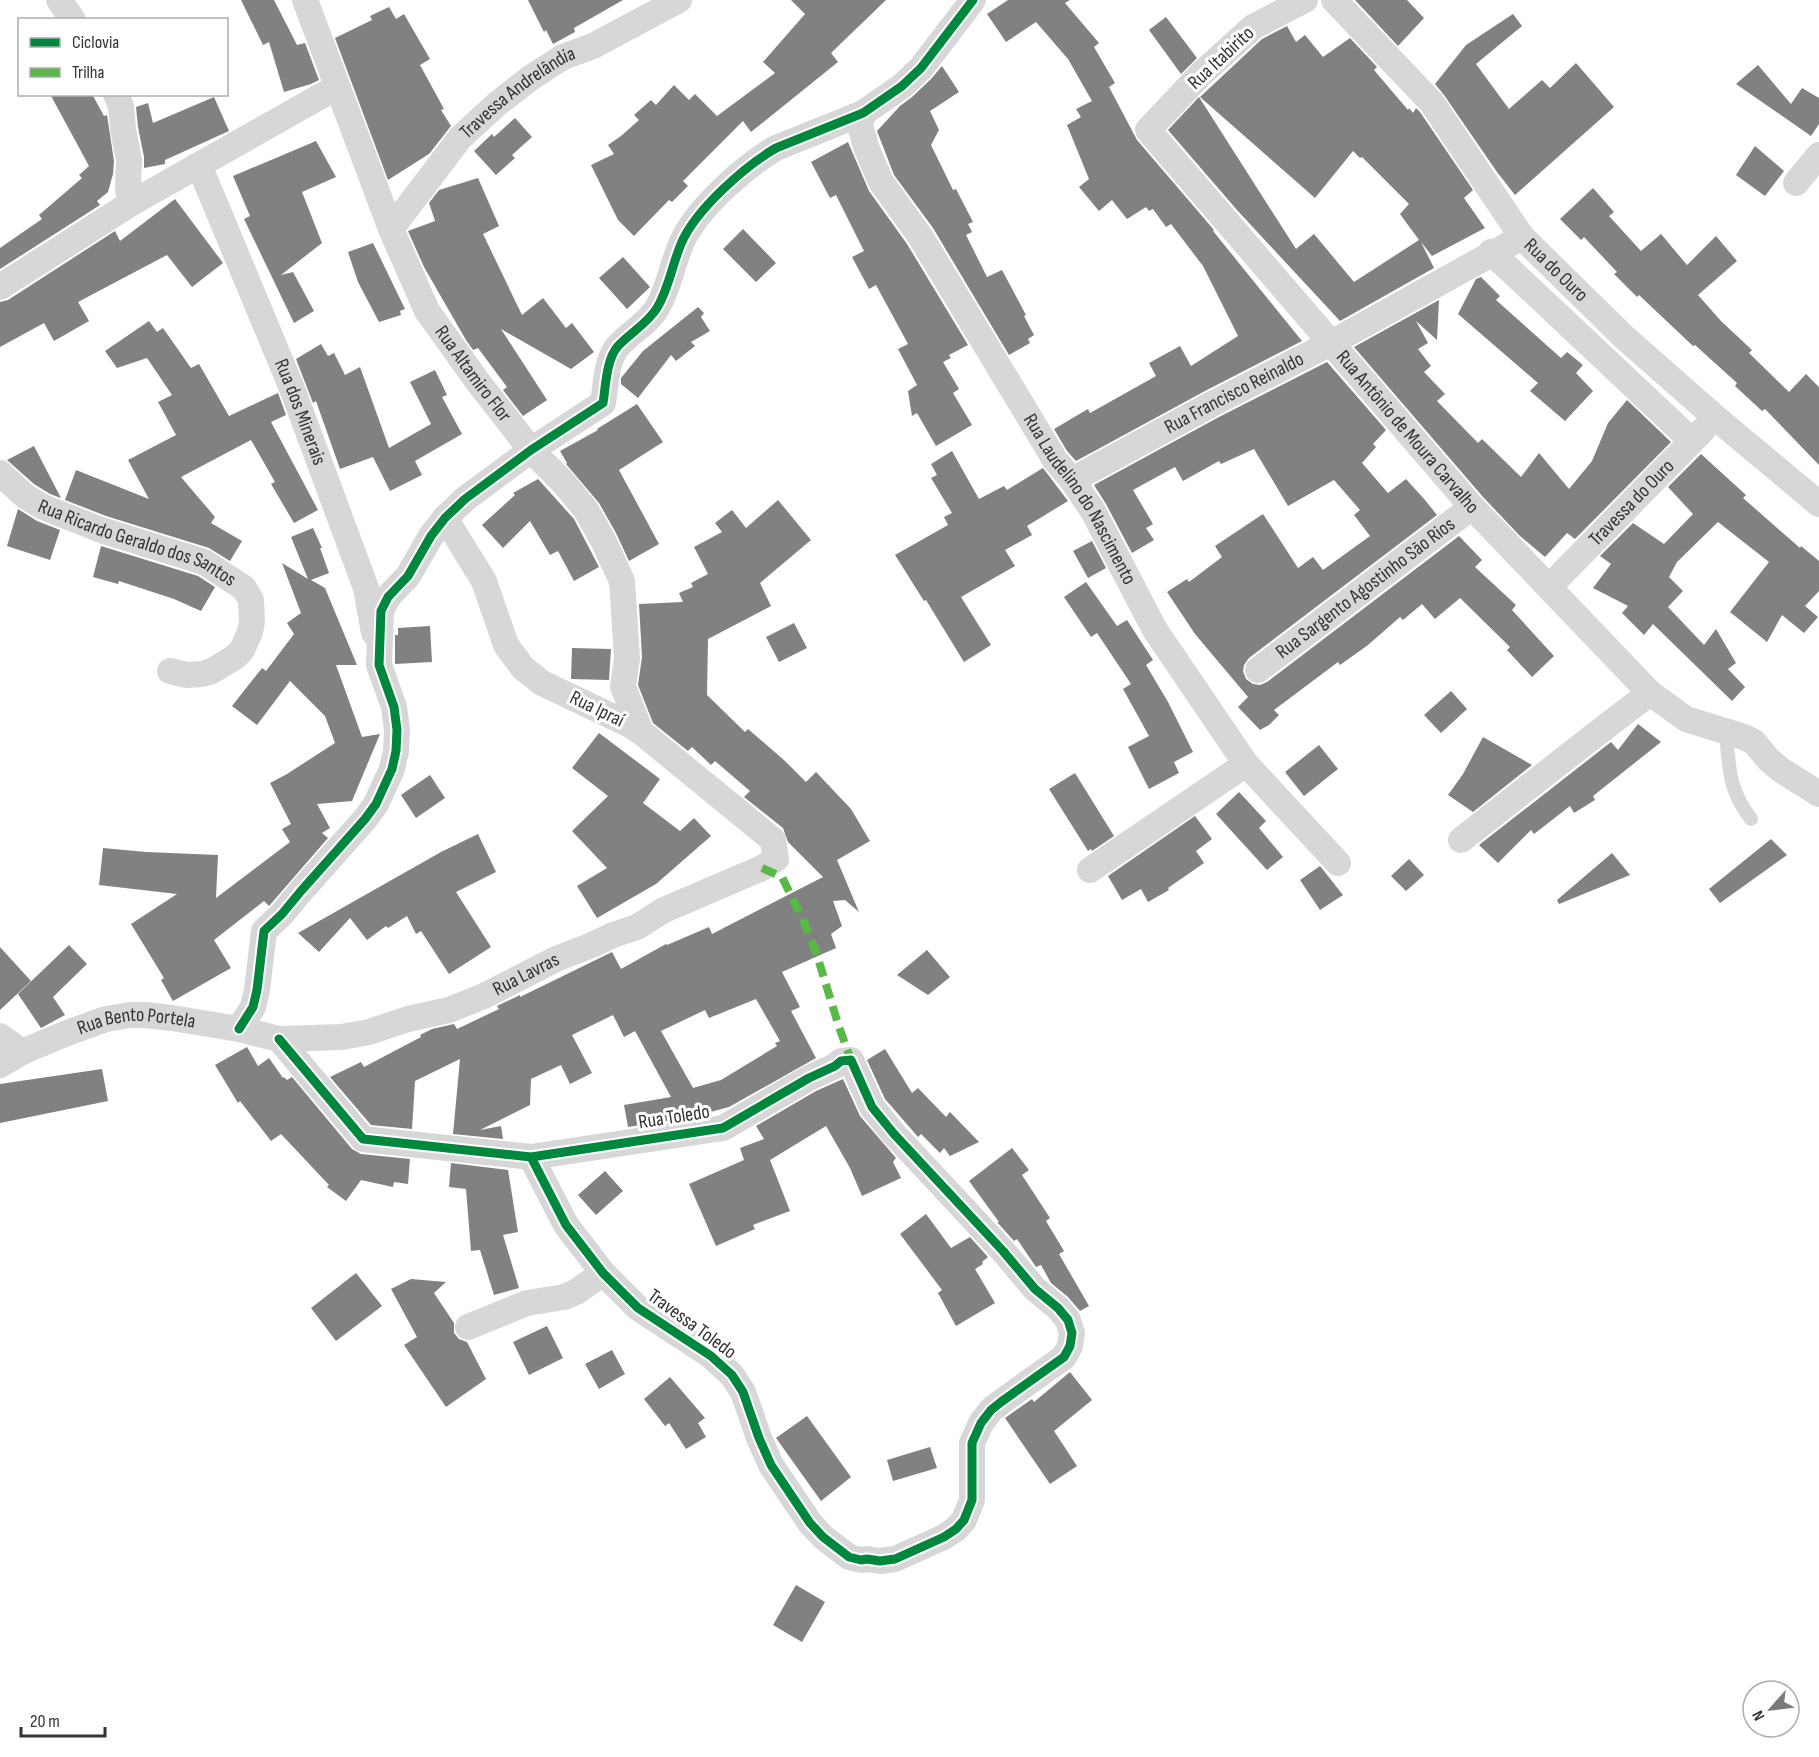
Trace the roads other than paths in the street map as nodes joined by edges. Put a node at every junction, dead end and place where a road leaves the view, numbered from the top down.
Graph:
1 (59, 0) edge
2 (305, 0) edge
3 (679, 0) edge
4 (974, 0) edge
5 (1305, 0) edge
6 (1334, 0) edge
7 (72, 18) edge
8 (337, 87) junction
9 (117, 96) edge
10 (863, 113) junction
11 (1148, 130) joint
12 (1819, 155) edge
13 (199, 165) junction
14 (1796, 183) dead end
15 (130, 204) junction
16 (391, 229) junction
17 (1522, 237) junction
18 (1491, 252) junction
19 (0, 287) edge
20 (1331, 343) junction
21 (1716, 417) junction
22 (1692, 441) junction
23 (531, 450) junction
24 (0, 473) edge
25 (1072, 480) junction
26 (1819, 504) edge
27 (1472, 507) junction
28 (445, 518) junction
29 (1549, 587) junction
30 (379, 665) junction
31 (1258, 670) dead end
32 (170, 671) dead end
33 (1650, 693) junction
34 (1726, 731) junction
35 (641, 732) junction
36 (1246, 764) junction
37 (1819, 794) edge
38 (1750, 819) dead end
39 (1461, 840) dead end
40 (1338, 863) dead end
41 (762, 868) joint
42 (1090, 870) dead end
43 (239, 1029) junction
44 (0, 1036) edge
45 (279, 1039) junction
46 (22, 1052) junction
47 (0, 1065) edge
48 (531, 1157) junction
49 (603, 1274) junction
50 (1058, 1308) joint
51 (468, 1327) dead end

1 - 7 street
2 - 8 street, Rua Altamiro Flor
3 - 16 street, Travessa Andrelândia
4 - 10 street
5 - 11 street, Rua Itabirito
6 - 17 street, Rua do Ouro
8 - 13 street
8 - 16 street, Rua Altamiro Flor
9 - 15 street
10 - 23 street
10 - 25 street, Rua Laudelino do Nascimento
11 - 20 street, Rua Antônio de Moura Carvalho
12 - 14 street
13 - 15 street
13 - 30 street, Rua dos Minerais
15 - 19 street
16 - 23 street, Rua Altamiro Flor
17 - 18 street, Rua Francisco Reinaldo
17 - 21 street, Rua do Ouro
18 - 20 street, Rua Francisco Reinaldo
18 - 22 street
20 - 25 street, Rua Francisco Reinaldo
20 - 27 street, Rua Antônio de Moura Carvalho
21 - 22 street, Travessa do Ouro
21 - 26 street, Rua do Ouro
22 - 29 street, Travessa do Ouro
23 - 28 street
23 - 35 street, Rua Altamiro Flor
24 - 32 street, Rua Ricardo Geraldo dos Santos
25 - 36 street, Rua Laudelino do Nascimento
27 - 29 street, Rua Antônio de Moura Carvalho
27 - 31 street, Rua Sargento Agostinho São Rios
28 - 30 street
28 - 35 street, Rua Ipraí
29 - 33 street, Rua Antônio de Moura Carvalho
30 - 43 street
33 - 34 street, Rua Antônio de Moura Carvalho
33 - 39 street
34 - 37 street, Rua Antônio de Moura Carvalho
34 - 38 lane
35 - 41 street, Rua Ipraí
36 - 40 street, Rua Laudelino do Nascimento
36 - 42 street
41 - 45 street, Rua Lavras
43 - 45 street, Rua Bento Portela
43 - 46 street, Rua Bento Portela
44 - 46 street
45 - 48 street, Rua Toledo
46 - 47 street, Rua Bento Portela
48 - 49 street, Travessa Toledo
48 - 50 street, Rua Toledo
49 - 50 street, Travessa Toledo
49 - 51 street

